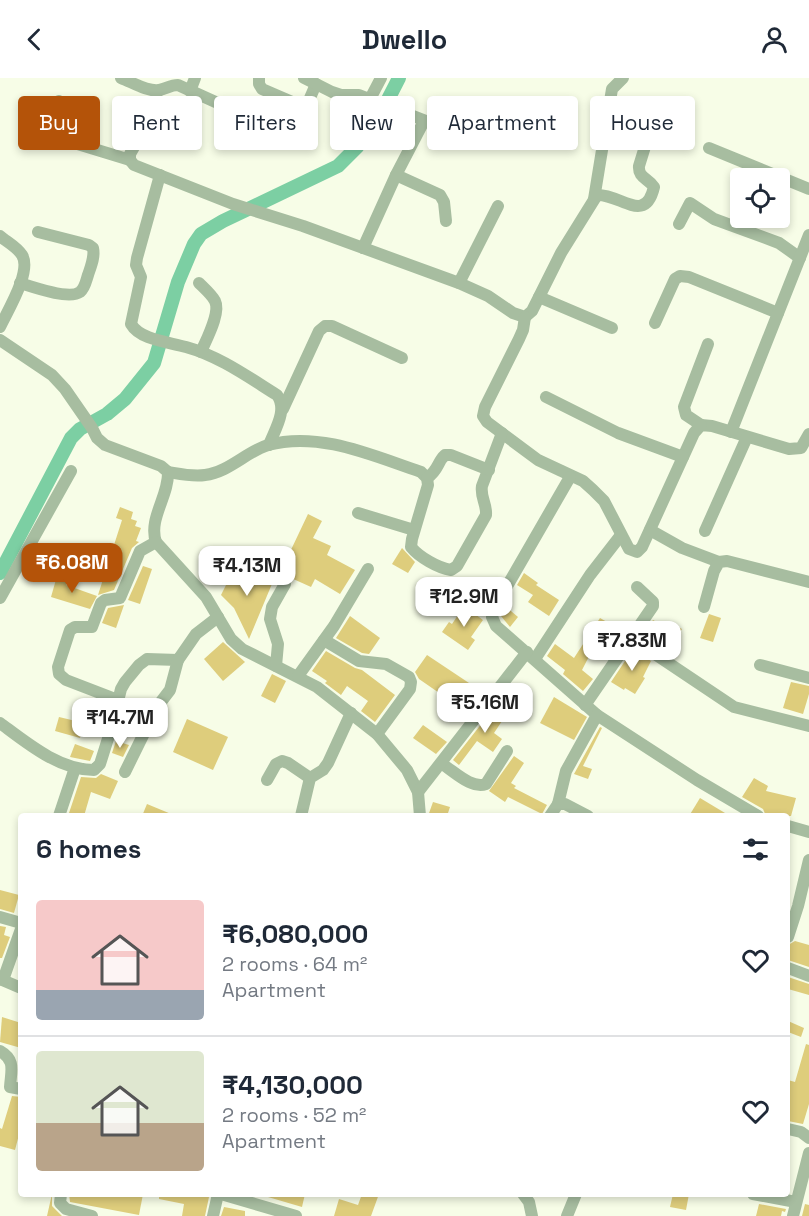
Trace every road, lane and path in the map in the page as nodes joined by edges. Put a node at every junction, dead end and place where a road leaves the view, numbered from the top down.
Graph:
1 (121, 78) edge
2 (195, 78) edge
3 (260, 78) edge
4 (304, 78) edge
5 (381, 78) edge
6 (623, 78) edge
7 (316, 84) junction
8 (157, 90) junction
9 (190, 91) junction
10 (278, 96) edge
11 (311, 96) edge
12 (362, 96) edge
13 (374, 96) edge
14 (214, 102) edge
15 (415, 118) edge
16 (424, 121) junction
17 (427, 122) edge
18 (709, 148) dead end
19 (97, 150) edge
20 (644, 150) edge
21 (130, 160) junction
22 (160, 175) junction
23 (396, 175) junction
24 (809, 189) edge
25 (594, 199) junction
26 (498, 206) dead end
27 (446, 221) dead end
28 (679, 224) dead end
29 (38, 232) dead end
30 (809, 235) edge
31 (0, 236) edge
32 (363, 248) junction
33 (800, 258) junction
34 (20, 283) junction
35 (199, 283) dead end
36 (459, 283) junction
37 (539, 297) junction
38 (778, 313) junction
39 (525, 317) junction
40 (655, 323) dead end
41 (0, 327) edge
42 (612, 328) dead end
43 (0, 340) edge
44 (708, 344) dead end
45 (201, 352) junction
46 (402, 357) dead end
47 (546, 397) dead end
48 (283, 409) junction
49 (701, 425) junction
50 (731, 432) junction
51 (502, 433) junction
52 (809, 434) edge
53 (747, 437) junction
54 (269, 445) junction
55 (805, 449) edge
56 (683, 458) junction
57 (489, 470) junction
58 (71, 471) dead end
59 (168, 472) junction
60 (570, 477) junction
61 (427, 478) junction
62 (358, 513) dead end
63 (414, 530) junction
64 (650, 530) junction
65 (705, 531) dead end
66 (621, 535) junction
67 (156, 542) junction
68 (719, 562) junction
69 (368, 569) dead end
70 (809, 582) edge
71 (285, 584) dead end
72 (637, 587) dead end
73 (0, 598) edge
74 (704, 607) dead end
75 (218, 617) junction
76 (631, 638) junction
77 (324, 640) junction
78 (531, 656) junction
79 (177, 660) junction
80 (760, 665) dead end
81 (276, 666) junction
82 (298, 676) junction
83 (809, 678) edge
84 (118, 700) junction
85 (585, 705) junction
86 (351, 714) junction
87 (597, 715) junction
88 (0, 723) edge
89 (809, 726) edge
90 (377, 734) junction
91 (507, 751) dead end
92 (442, 764) junction
93 (75, 768) junction
94 (125, 772) dead end
95 (310, 777) junction
96 (267, 780) dead end
97 (418, 792) junction
98 (558, 804) junction
99 (59, 813) edge
100 (302, 813) edge
101 (420, 813) edge
102 (552, 813) edge
103 (582, 813) edge
104 (753, 813) edge
105 (790, 827) edge
106 (809, 832) edge
107 (809, 860) edge
108 (803, 908) edge
109 (0, 917) edge
110 (18, 922) edge
111 (790, 933) edge
112 (18, 937) edge
113 (790, 969) edge
114 (809, 976) edge
115 (2, 980) edge
116 (18, 987) edge
117 (0, 1051) edge
118 (18, 1088) edge
119 (790, 1129) edge
120 (809, 1138) edge
121 (809, 1153) edge
122 (61, 1197) edge
123 (219, 1197) edge
124 (230, 1197) edge
125 (525, 1197) edge
126 (575, 1197) edge
127 (769, 1197) edge
128 (796, 1202) junction
129 (92, 1216) edge
130 (213, 1216) edge
131 (296, 1216) edge
132 (532, 1216) edge
133 (567, 1216) edge
134 (793, 1216) edge

1 - 8 street
2 - 9 street
3 - 10 street
4 - 7 street
5 - 13 street
6 - 25 street
7 - 11 street
7 - 12 street
8 - 9 street
8 - 21 street
9 - 14 street
15 - 16 street
16 - 17 street
16 - 23 street
18 - 24 street
19 - 21 street
20 - 25 street
21 - 22 street
22 - 32 street
22 - 45 street
23 - 27 street
23 - 32 street
25 - 37 street
26 - 36 street
28 - 33 street
29 - 34 street
30 - 33 street
31 - 34 street
32 - 36 street
33 - 38 street
34 - 41 street
35 - 45 street
36 - 39 street
37 - 39 street
37 - 42 street
38 - 40 street
38 - 50 street
39 - 51 street
43 - 59 street
44 - 49 street
45 - 48 street
46 - 48 street
47 - 56 street
48 - 54 street
49 - 50 street
49 - 56 street
50 - 53 street
51 - 57 street
51 - 60 street
52 - 55 street
53 - 55 street
53 - 65 street
54 - 59 street
54 - 61 street
56 - 64 street
57 - 61 street
57 - 63 street
58 - 73 street
59 - 67 street
60 - 66 street
60 - 78 street
61 - 63 street
62 - 63 street
64 - 66 street
64 - 68 street
66 - 78 street
67 - 75 street
67 - 84 street
68 - 70 street
68 - 74 street
69 - 77 street
71 - 81 street
72 - 76 street
75 - 79 street
75 - 81 street
76 - 85 street
76 - 89 street
77 - 82 street
77 - 90 street
78 - 85 street
78 - 92 street
79 - 84 street
79 - 94 street
80 - 83 street
81 - 82 street
82 - 86 street
84 - 93 street
85 - 87 street
86 - 90 street
86 - 95 street
87 - 98 street
87 - 104 street
88 - 93 street
90 - 97 street
91 - 92 street
92 - 97 street
93 - 99 street
95 - 96 street
95 - 100 street
97 - 101 street
98 - 102 street
98 - 103 street
105 - 106 street
107 - 108 street
108 - 111 street
109 - 110 street
112 - 115 street
113 - 114 street
115 - 116 street
117 - 118 street
119 - 120 street
121 - 128 street
122 - 129 street
123 - 130 street
124 - 131 street
125 - 132 street
126 - 133 street
127 - 128 street
128 - 134 street

